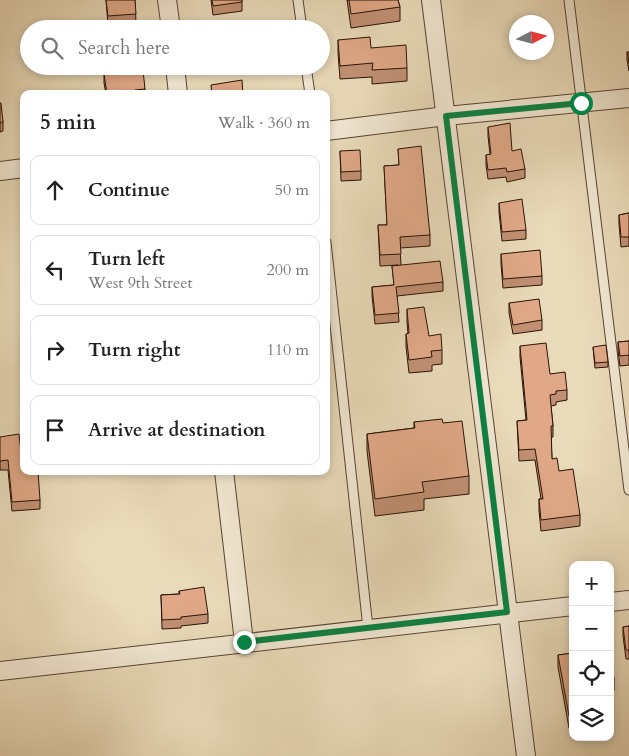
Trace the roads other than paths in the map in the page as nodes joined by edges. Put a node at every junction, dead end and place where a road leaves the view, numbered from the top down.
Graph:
1 (167, 0) edge
2 (298, 0) edge
3 (432, 0) edge
4 (569, 0) edge
5 (170, 20) edge
6 (301, 20) edge
7 (176, 75) edge
8 (307, 75) edge
9 (178, 90) edge
10 (309, 90) edge
11 (629, 98) edge
12 (581, 103) junction
13 (446, 116) junction
14 (330, 130) edge
15 (20, 168) edge
16 (0, 171) edge
17 (330, 279) edge
18 (224, 475) edge
19 (629, 490) edge
20 (629, 600) edge
21 (614, 602) edge
22 (569, 606) edge
23 (507, 612) junction
24 (368, 628) junction
25 (244, 642) junction
26 (0, 670) edge
27 (526, 756) edge

1 - 5 street
2 - 6 lane
3 - 13 street
4 - 12 lane
7 - 9 street
8 - 10 lane
11 - 12 street
12 - 13 street
12 - 19 lane
13 - 14 street
13 - 23 street
15 - 16 street
17 - 24 lane
18 - 25 street
20 - 21 street
22 - 23 street
23 - 24 street
23 - 27 street
24 - 25 street
25 - 26 street

